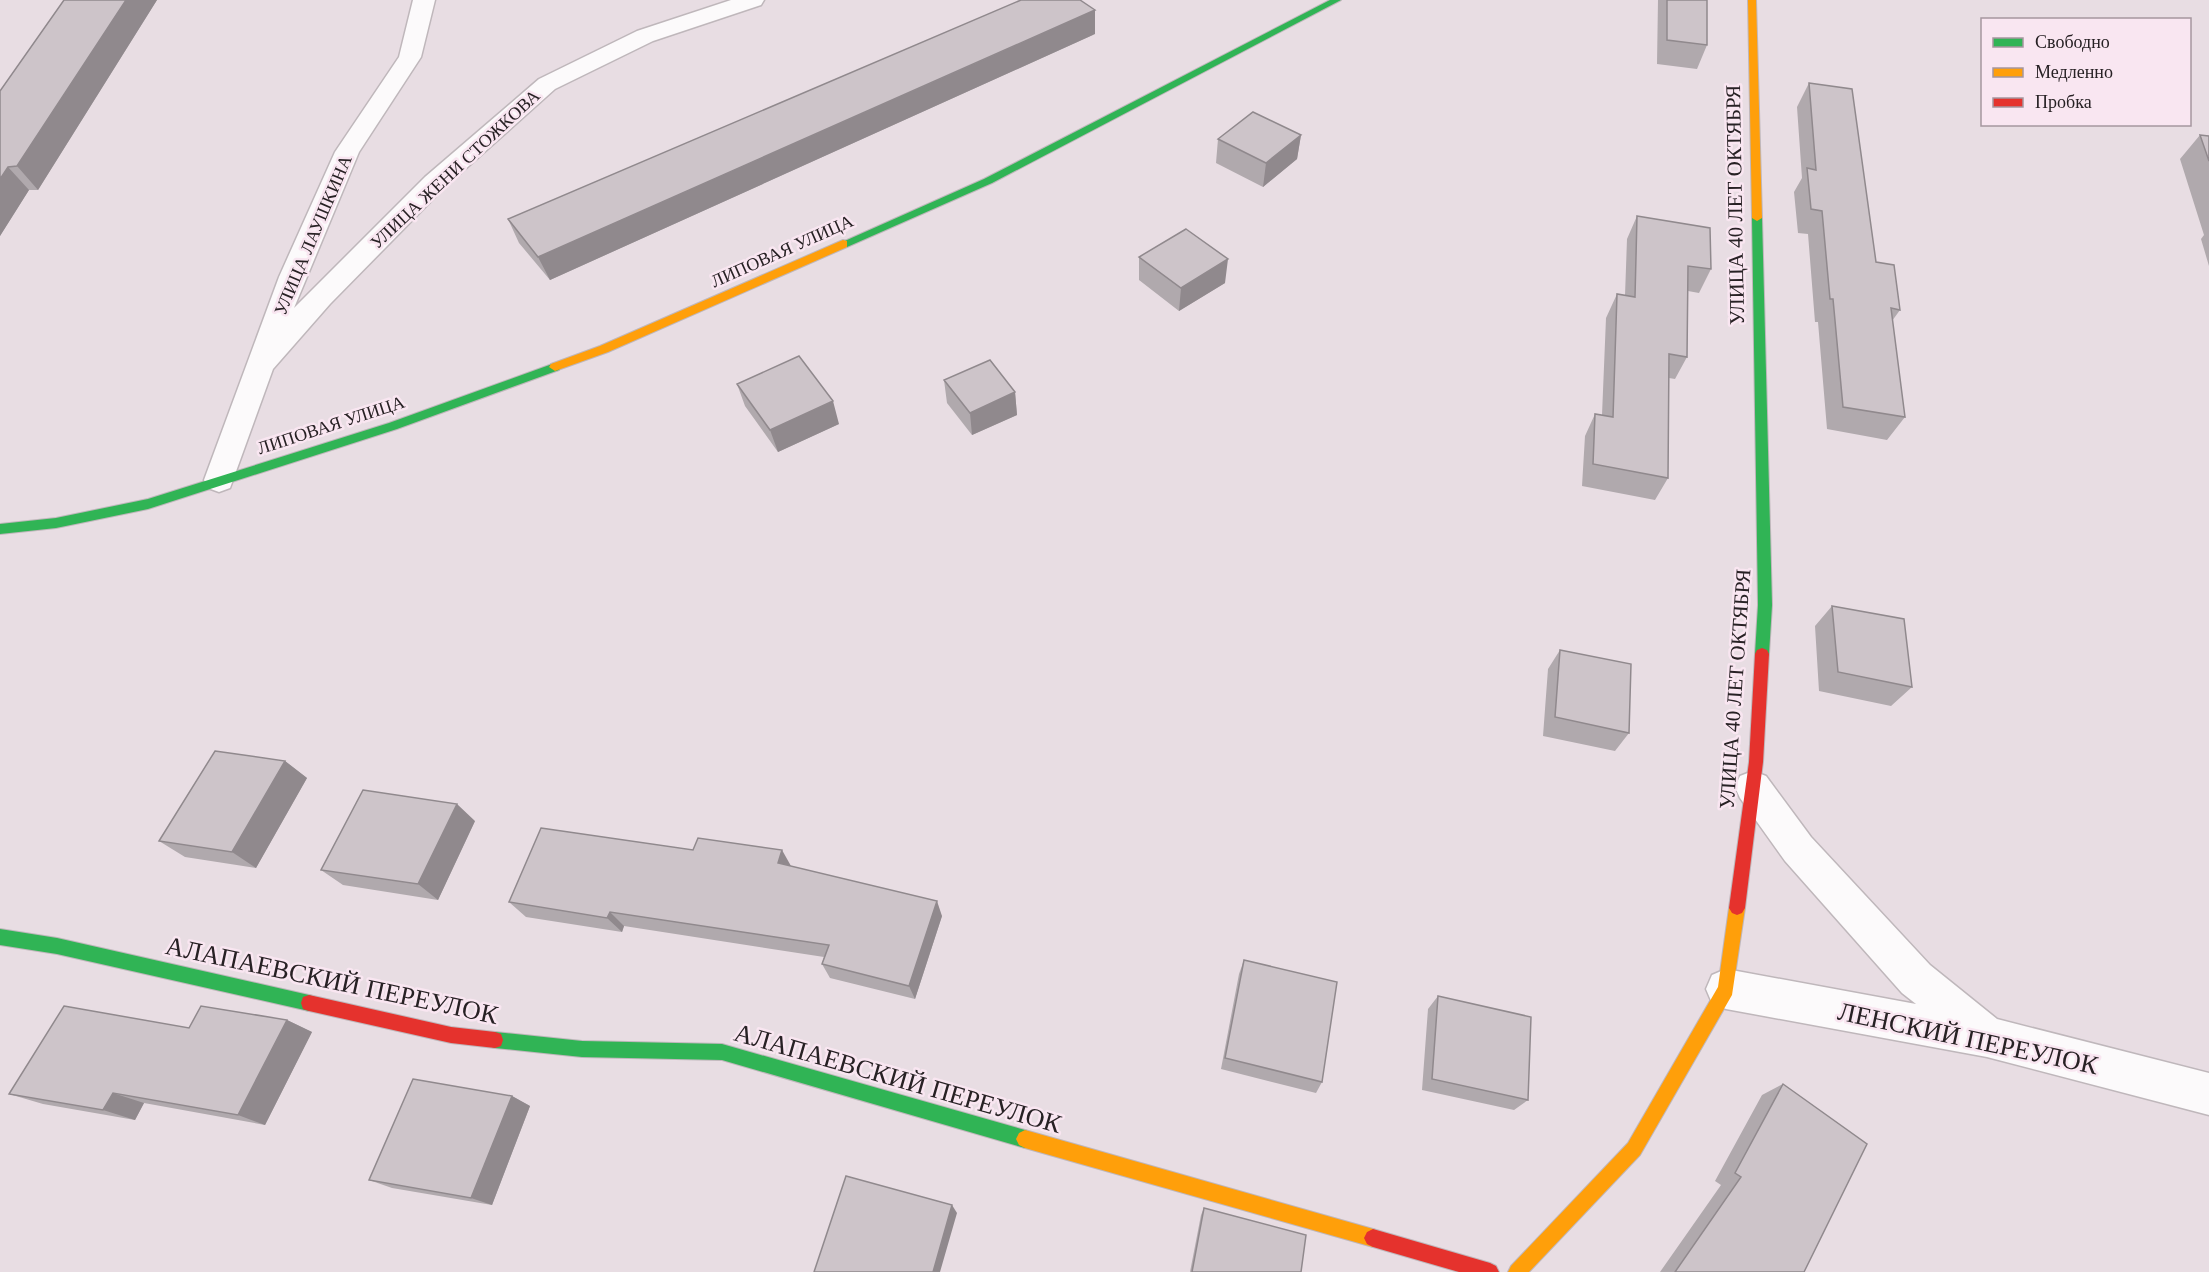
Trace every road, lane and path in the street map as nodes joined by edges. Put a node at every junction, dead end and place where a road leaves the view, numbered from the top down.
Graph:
1 (424, 0) edge
2 (753, 0) edge
3 (1337, 0) edge
4 (1752, 0) edge
5 (261, 364) junction
6 (219, 480) junction
7 (0, 529) edge
8 (1753, 787) junction
9 (0, 937) edge
10 (1726, 989) junction
11 (1987, 1037) junction
12 (2209, 1094) edge
13 (1490, 1272) edge
14 (1517, 1272) edge

1 - 5 street, УЛИЦА ЛАУШКИНА
2 - 5 street, УЛИЦА ЖЕНИ СТОЖКОВА
3 - 6 street, ЛИПОВАЯ УЛИЦА
4 - 8 street, УЛИЦА 40 ЛЕТ ОКТЯБРЯ
5 - 6 street, УЛИЦА ЛАУШКИНА
6 - 7 street, ЛИПОВАЯ УЛИЦА
8 - 10 street, УЛИЦА 40 ЛЕТ ОКТЯБРЯ
8 - 11 street
9 - 13 street, АЛАПАЕВСКИЙ ПЕРЕУЛОК
10 - 11 street, ЛЕНСКИЙ ПЕРЕУЛОК
10 - 14 street, УЛИЦА 40 ЛЕТ ОКТЯБРЯ
11 - 12 street, ЛЕНСКИЙ ПЕРЕУЛОК

